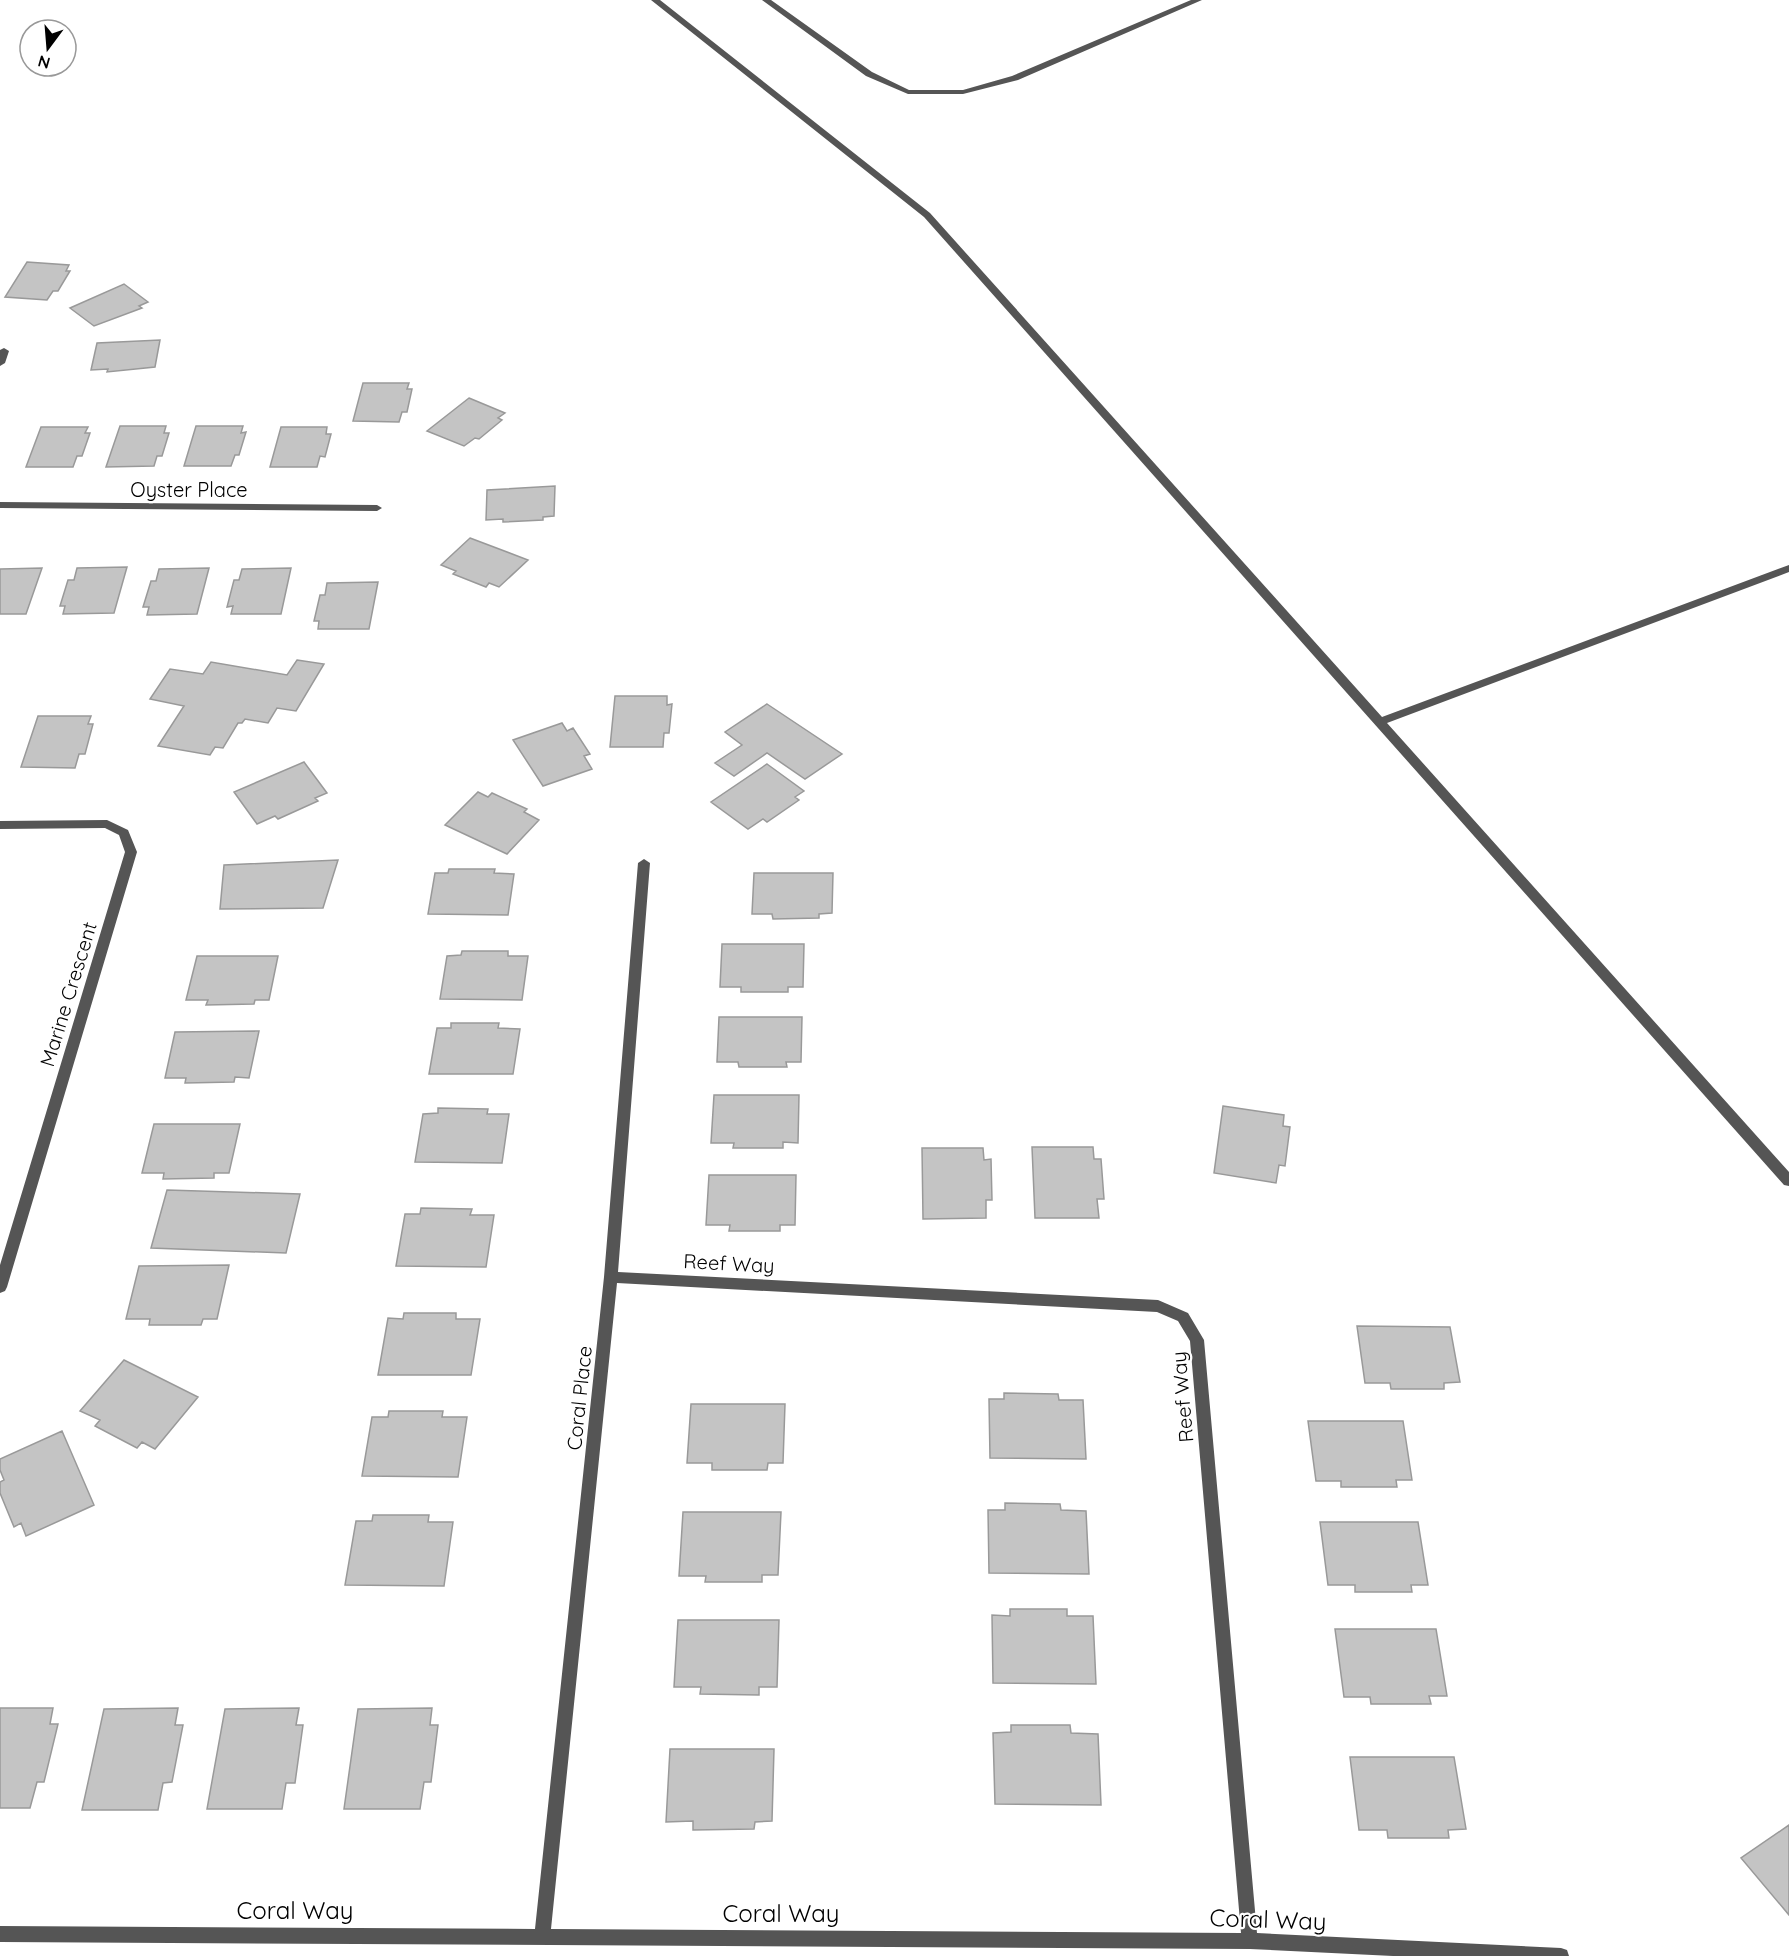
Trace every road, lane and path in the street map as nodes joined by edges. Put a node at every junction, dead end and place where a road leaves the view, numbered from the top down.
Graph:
1 (655, 0) edge
2 (766, 0) edge
3 (1198, 0) edge
4 (4, 351) dead end
5 (0, 363) edge
6 (0, 505) edge
7 (377, 508) dead end
8 (1789, 568) edge
9 (1380, 722) junction
10 (0, 825) edge
11 (644, 863) dead end
12 (1789, 1181) edge
13 (611, 1276) junction
14 (0, 1287) edge
15 (0, 1934) edge
16 (542, 1935) junction
17 (1250, 1941) junction
18 (1561, 1956) edge

1 - 9 street
2 - 3 street
4 - 5 street
6 - 7 street, Oyster Place
8 - 9 street
9 - 12 street
10 - 14 street, Marine Crescent
11 - 13 street, Coral Place
13 - 16 street, Coral Place
13 - 17 street, Reef Way
15 - 16 street, Coral Way
16 - 17 street, Coral Way
17 - 18 street, Coral Way

